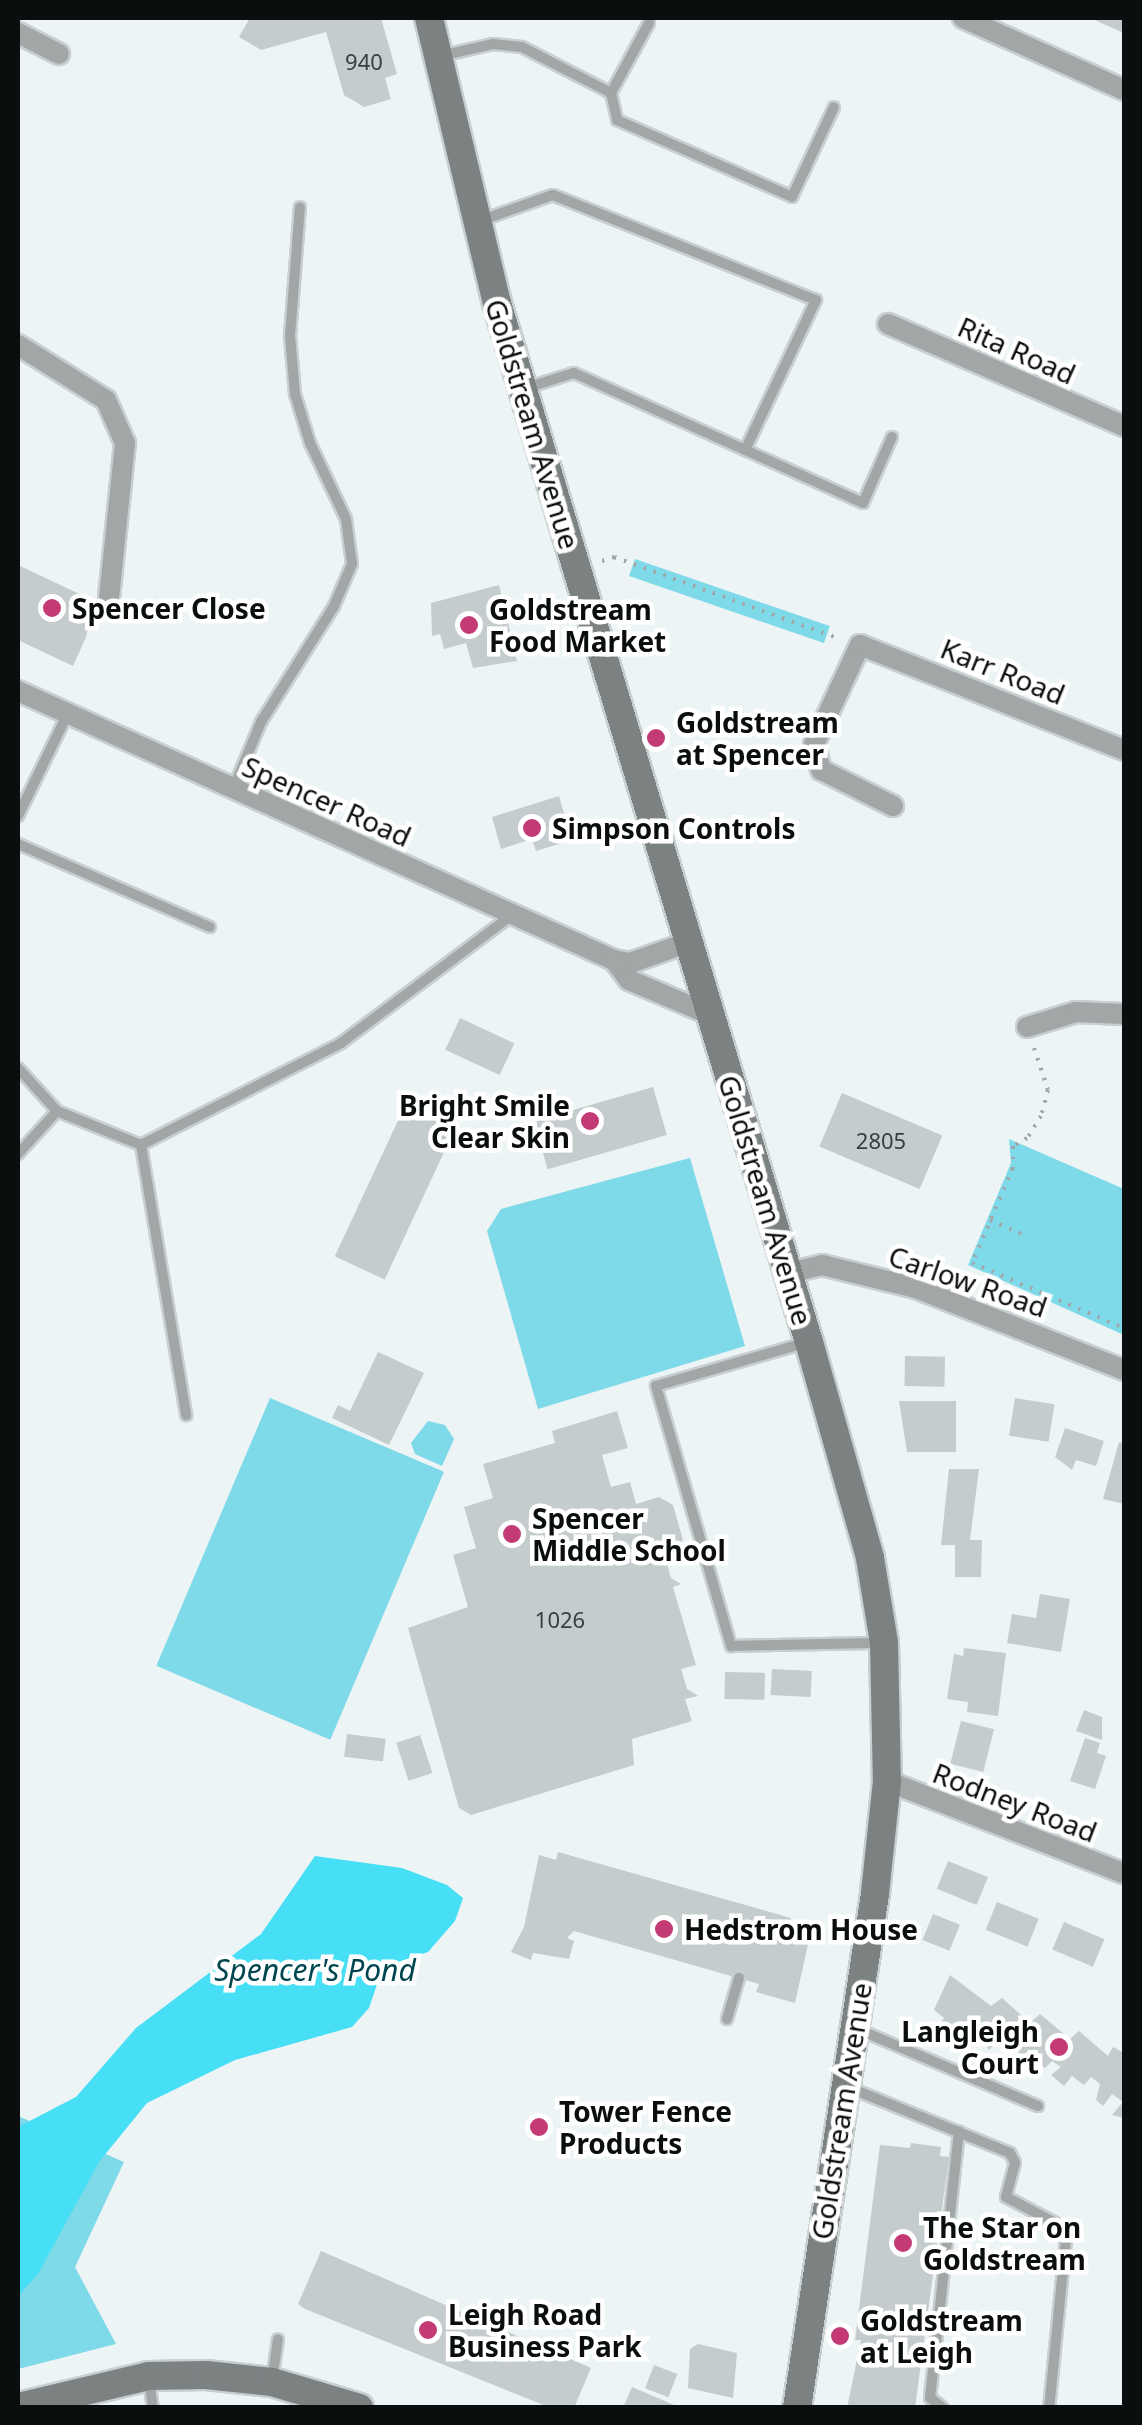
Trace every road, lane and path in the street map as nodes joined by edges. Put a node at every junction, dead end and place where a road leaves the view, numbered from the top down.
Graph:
1 (429, 18) edge
2 (964, 18) edge
3 (648, 23) dead end
4 (18, 33) edge
5 (60, 54) dead end
6 (435, 58) junction
7 (1124, 90) edge
8 (611, 93) junction
9 (834, 107) dead end
10 (300, 207) dead end
11 (475, 222) junction
12 (888, 324) dead end
13 (18, 345) edge
14 (523, 389) junction
15 (1124, 426) edge
16 (892, 438) dead end
17 (744, 450) junction
18 (602, 561) dead end
19 (109, 597) dead end
20 (860, 646) junction
21 (18, 691) edge
22 (67, 715) junction
23 (1124, 750) edge
24 (233, 789) junction
25 (894, 806) dead end
26 (18, 816) edge
27 (18, 844) edge
28 (512, 915) junction
29 (210, 927) dead end
30 (689, 942) junction
31 (614, 960) junction
32 (710, 1014) junction
33 (1124, 1014) edge
34 (1026, 1026) joint
35 (18, 1068) edge
36 (57, 1111) junction
37 (140, 1145) junction
38 (18, 1154) edge
39 (990, 1220) junction
40 (1021, 1234) dead end
41 (788, 1273) junction
42 (1124, 1328) edge
43 (809, 1342) junction
44 (1124, 1370) edge
45 (186, 1416) dead end
46 (884, 1643) junction
47 (887, 1781) junction
48 (1123, 1874) edge
49 (739, 1978) dead end
50 (727, 2019) dead end
51 (853, 2027) junction
52 (844, 2086) junction
53 (1038, 2106) dead end
54 (959, 2132) junction
55 (278, 2339) dead end
56 (149, 2376) junction
57 (272, 2382) junction
58 (93, 2396) edge
59 (18, 2407) edge
60 (153, 2408) edge
61 (359, 2408) edge
62 (798, 2408) edge
63 (943, 2408) edge
64 (1049, 2408) edge

1 - 6 main road, Goldstream Avenue
2 - 7 street
3 - 8 lane
4 - 5 street
6 - 8 lane
6 - 11 main road, Goldstream Avenue
8 - 9 lane
10 - 24 lane
11 - 14 main road, Goldstream Avenue
11 - 17 lane
12 - 15 street, Rita Road
13 - 19 street
14 - 17 lane
14 - 30 main road, Goldstream Avenue
16 - 17 lane
18 - 20 path
20 - 23 street, Karr Road
20 - 25 street
21 - 22 street, Spencer Road
22 - 24 street, Spencer Road
22 - 26 lane
24 - 28 street, Spencer Road
27 - 29 lane
28 - 31 street, Spencer Road
28 - 37 lane
30 - 31 street
30 - 32 main road, Goldstream Avenue
31 - 32 street, Spencer Road
32 - 41 main road, Goldstream Avenue
33 - 34 street
34 - 39 path
35 - 36 lane
36 - 37 lane
36 - 38 lane
37 - 45 lane
39 - 40 path
39 - 42 path
41 - 43 main road, Goldstream Avenue
41 - 44 street, Carlow Road
43 - 46 main road, Goldstream Avenue
43 - 46 lane
46 - 47 main road, Goldstream Avenue
47 - 48 street, Rodney Road
47 - 51 main road, Goldstream Avenue
49 - 50 lane
51 - 52 main road, Goldstream Avenue
51 - 53 lane
52 - 54 lane
52 - 62 main road, Goldstream Avenue
54 - 63 lane
54 - 64 lane
55 - 57 lane
56 - 57 main road
56 - 58 main road
56 - 60 lane
57 - 61 main road
58 - 59 main road

